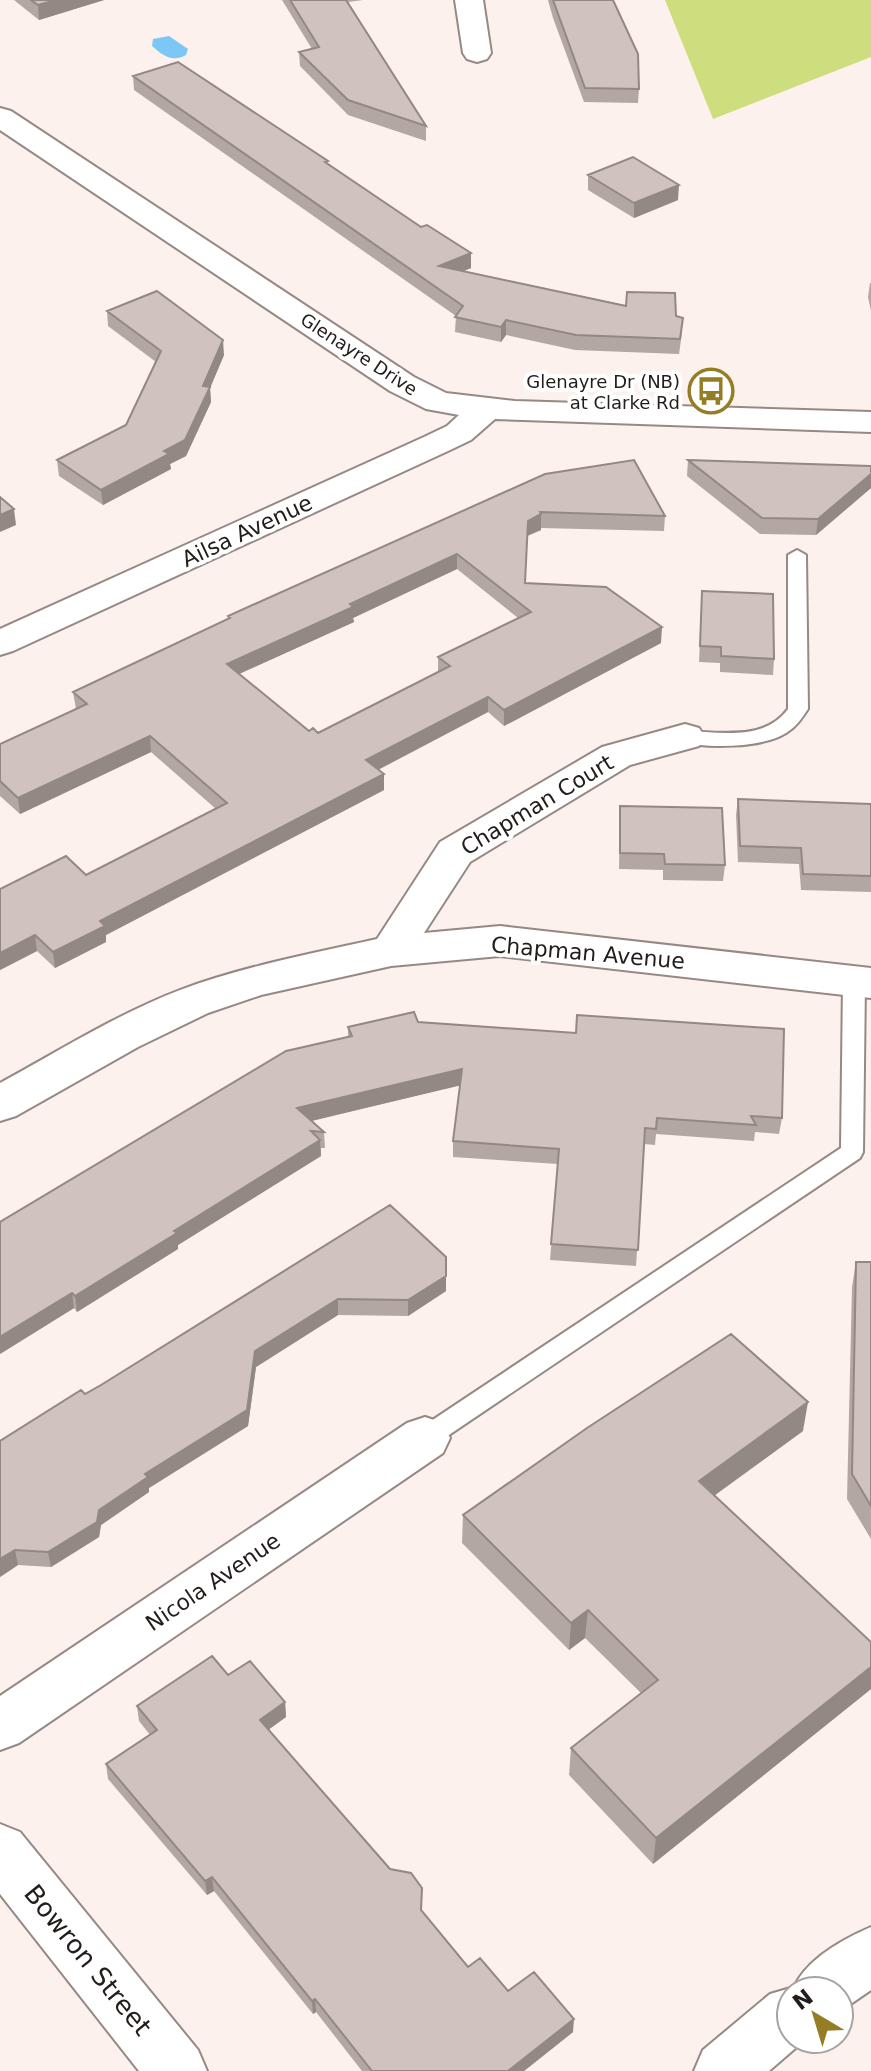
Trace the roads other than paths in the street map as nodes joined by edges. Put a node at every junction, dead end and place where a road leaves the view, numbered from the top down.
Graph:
1 (469, 0) edge
2 (477, 53) dead end
3 (0, 117) edge
4 (487, 408) junction
5 (871, 422) edge
6 (797, 555) dead end
7 (0, 643) edge
8 (685, 737) joint
9 (391, 951) junction
10 (863, 982) edge
11 (0, 1104) edge
12 (425, 1438) joint
13 (0, 1726) edge
14 (0, 1850) edge
15 (871, 1955) edge
16 (844, 1975) edge
17 (775, 2028) edge
18 (177, 2071) edge
19 (724, 2071) edge

1 - 2 street
3 - 4 street, Glenayre Drive
4 - 5 street, Glenayre Drive
4 - 7 street, Ailsa Avenue
6 - 8 lane
8 - 9 street, Chapman Court
9 - 10 street, Chapman Avenue
9 - 11 street, Chapman Avenue
10 - 12 lane
12 - 13 street, Nicola Avenue
14 - 18 street, Bowron Street
15 - 16 street
17 - 19 street

